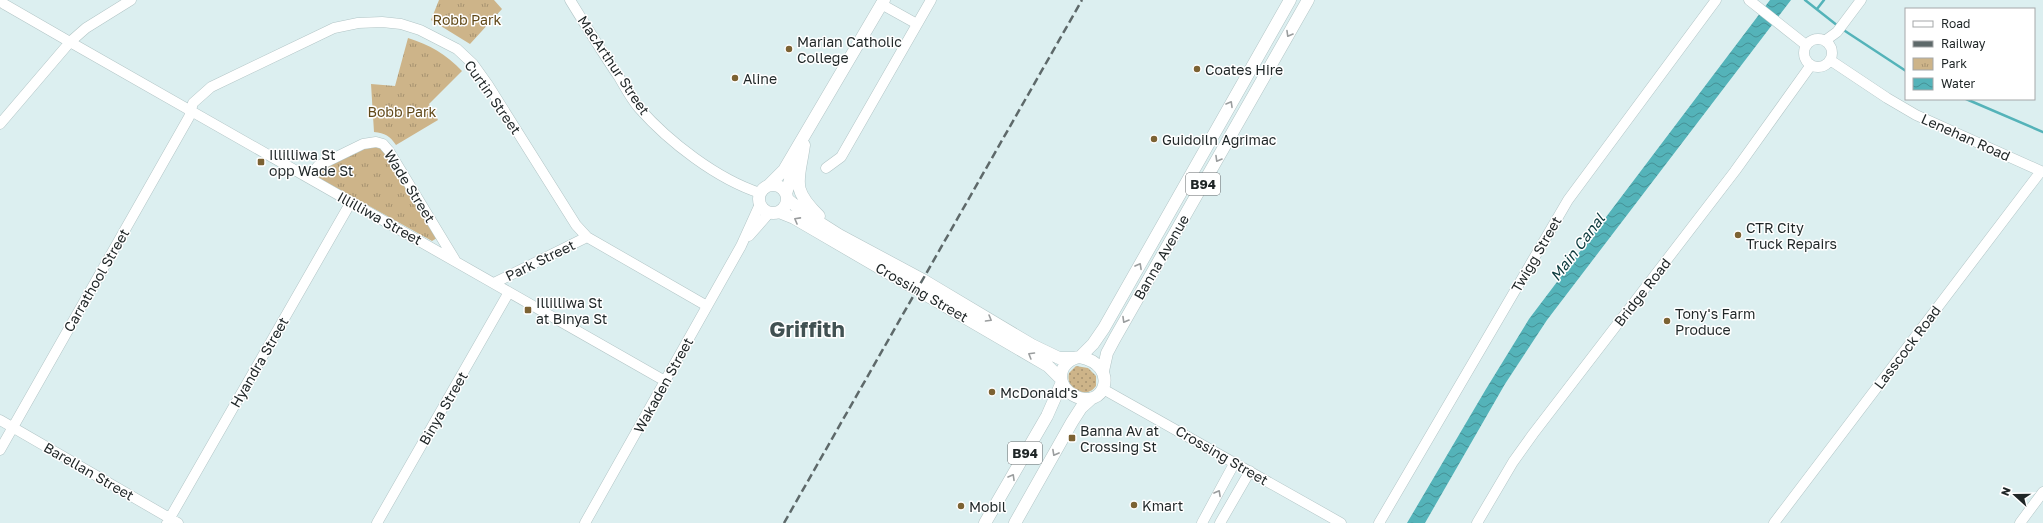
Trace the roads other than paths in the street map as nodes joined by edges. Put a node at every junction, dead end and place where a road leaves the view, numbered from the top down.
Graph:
1 (0, 0) edge
2 (131, 0) edge
3 (570, 0) edge
4 (931, 0) edge
5 (1290, 0) edge
6 (1308, 0) edge
7 (1716, 0) edge
8 (1861, 0) edge
9 (1752, 1) edge
10 (883, 2) edge
11 (917, 24) junction
12 (1826, 40) junction
13 (70, 42) junction
14 (1806, 45) junction
15 (1830, 60) junction
16 (1811, 65) junction
17 (192, 110) junction
18 (814, 121) junction
19 (0, 124) edge
20 (804, 145) junction
21 (826, 168) dead end
22 (2042, 172) edge
23 (309, 177) junction
24 (763, 194) junction
25 (787, 197) junction
26 (351, 202) junction
27 (774, 212) junction
28 (839, 234) junction
29 (587, 237) junction
30 (741, 246) junction
31 (456, 260) junction
32 (494, 283) junction
33 (509, 292) junction
34 (707, 306) junction
35 (1077, 357) junction
36 (1103, 371) junction
37 (1061, 380) junction
38 (665, 381) junction
39 (1103, 389) junction
40 (1092, 398) junction
41 (0, 420) edge
42 (13, 427) junction
43 (0, 450) edge
44 (1235, 462) junction
45 (1250, 471) junction
46 (2043, 492) edge
47 (172, 521) edge
48 (377, 523) edge
49 (585, 523) edge
50 (985, 523) edge
51 (1016, 523) edge
52 (1202, 523) edge
53 (1220, 523) edge
54 (1340, 523) edge
55 (1379, 523) edge
56 (1477, 523) edge
57 (1774, 523) edge
58 (2020, 523) edge

1 - 13 street, Illilliwa Street
2 - 13 street
3 - 24 street, MacArthur Street
4 - 11 street
35 -> 5 main road, Banna Avenue / B94
6 -> 36 main road, Banna Avenue / B94
7 - 55 street, Twigg Street
8 - 12 street
9 - 14 street
10 - 11 street, Wakaden Street
10 - 18 main road, Wakaden Street
11 - 21 street
12 - 14 street
12 - 15 street
13 - 17 street, Illilliwa Street
13 - 19 street
14 - 16 street
15 - 16 street
15 - 22 street, Lenehan Road
16 - 56 street, Bridge Road
17 - 23 street, Illilliwa Street
17 - 29 street, Curtin Street
17 - 42 street, Carrathool Street
18 - 20 main road, Wakaden Street
18 - 24 main road, Wakaden Street
20 - 25 main road, Wakaden Street
20 - 28 main road, Crossing Street
22 - 57 street, Lasscock Road
23 - 26 street, Illilliwa Street
23 - 31 street, Wade Street
24 - 25 main road
24 - 27 main road
24 - 30 street, Wakaden Street
25 - 27 main road
25 - 28 main road, Crossing Street
26 - 31 street, Illilliwa Street
26 - 47 street, Hyandra Street
27 - 30 street, Wakaden Street
37 -> 27 main road, Crossing Street
28 -> 35 main road, Crossing Street
29 - 32 street, Park Street
29 - 34 street, Curtin Street
30 - 34 street, Wakaden Street
31 - 32 street, Illilliwa Street
32 - 33 street, Illilliwa Street
33 - 38 street, Illilliwa Street
33 - 48 street, Binya Street
34 - 38 street, Wakaden Street
35 - 36 main road
35 - 37 main road, B94
36 - 39 main road, B94
37 - 40 main road
50 -> 37 main road, B94
38 - 49 street, Wakaden Street
39 - 40 main road, B94
39 - 44 street, Crossing Street
40 -> 51 main road, B94
41 - 42 street, Barellan Street
42 - 43 street, Carrathool Street
42 - 47 street, Barellan Street
44 - 45 street, Crossing Street
52 -> 44 street
45 - 53 street
45 - 54 street, Crossing Street
46 - 58 street

